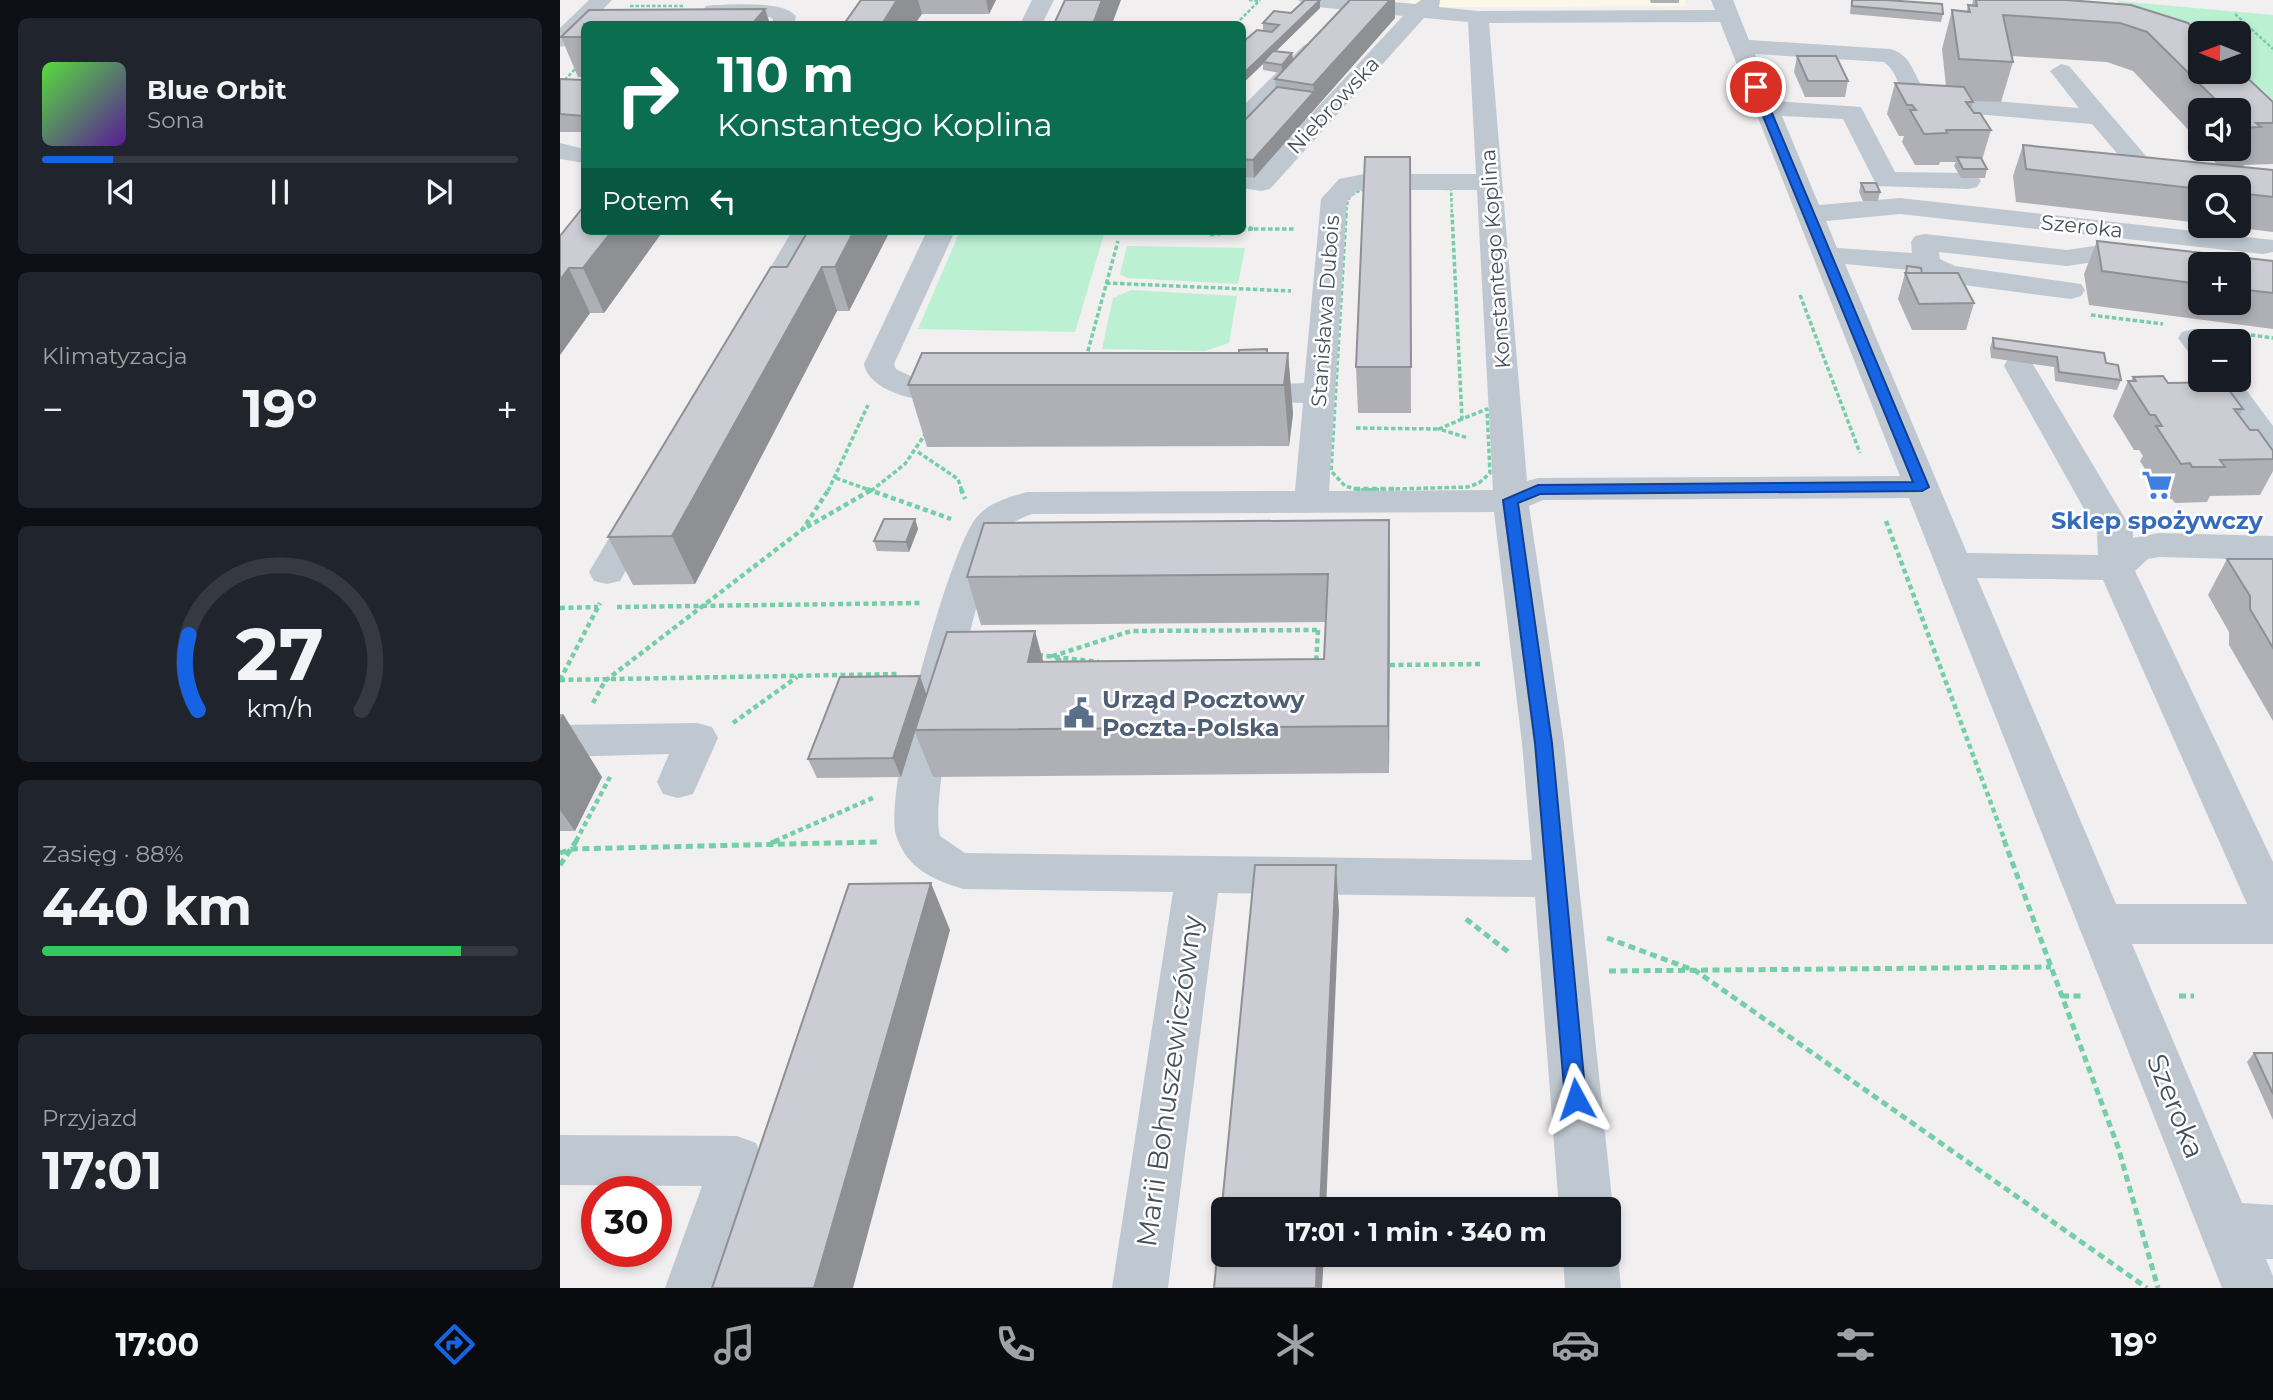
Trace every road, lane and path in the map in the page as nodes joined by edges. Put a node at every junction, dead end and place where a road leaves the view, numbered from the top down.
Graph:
1 (1043, 0) edge
2 (1249, 0) edge
3 (1309, 0) edge
4 (1260, 1) edge
5 (1426, 6) edge
6 (603, 7) edge
7 (1725, 8) edge
8 (698, 11) edge
9 (2235, 14) dead end
10 (1478, 17) junction
11 (588, 21) edge
12 (784, 21) edge
13 (1032, 21) edge
14 (1239, 21) edge
15 (1324, 37) edge
16 (1740, 46) junction
17 (2273, 49) edge
18 (581, 62) edge
19 (2061, 71) dead end
20 (573, 84) edge
21 (1765, 108) junction
22 (2038, 113) junction
23 (1246, 117) edge
24 (2099, 117) junction
25 (2059, 142) dead end
26 (560, 151) edge
27 (581, 155) edge
28 (2142, 167) edge
29 (1968, 180) edge
30 (1246, 181) edge
31 (1491, 182) junction
32 (1453, 186) junction
33 (1999, 202) dead end
34 (1900, 206) junction
35 (1808, 213) junction
36 (1246, 229) edge
37 (1300, 229) dead end
38 (804, 235) edge
39 (939, 235) edge
40 (1118, 241) dead end
41 (2263, 246) dead end
42 (1825, 256) junction
43 (2188, 262) edge
44 (1926, 263) junction
45 (1796, 282) dead end
46 (1107, 284) junction
47 (1294, 290) dead end
48 (2071, 290) dead end
49 (744, 337) edge
50 (1085, 364) edge
51 (2019, 366) dead end
52 (881, 374) junction
53 (2232, 392) edge
54 (961, 393) joint
55 (1212, 393) edge
56 (1319, 393) junction
57 (1462, 419) junction
58 (1332, 428) junction
59 (1439, 429) junction
60 (1488, 445) junction
61 (2273, 449) edge
62 (918, 452) junction
63 (662, 478) edge
64 (836, 478) junction
65 (1873, 487) junction
66 (1922, 487) junction
67 (868, 490) junction
68 (1511, 500) junction
69 (1311, 503) junction
70 (975, 528) junction
71 (803, 529) junction
72 (2273, 548) edge
73 (1954, 565) junction
74 (2116, 568) junction
75 (606, 584) joint
76 (962, 603) junction
77 (704, 606) junction
78 (598, 607) junction
79 (560, 608) edge
80 (947, 653) junction
81 (1026, 655) edge
82 (1053, 656) junction
83 (1103, 662) edge
84 (1482, 664) dead end
85 (1303, 665) edge
86 (1316, 665) junction
87 (1329, 665) edge
88 (1390, 665) edge
89 (798, 677) junction
90 (560, 680) edge
91 (605, 681) junction
92 (697, 738) junction
93 (566, 741) edge
94 (614, 765) dead end
95 (678, 782) dead end
96 (918, 791) junction
97 (922, 842) junction
98 (767, 845) junction
99 (572, 849) junction
100 (560, 853) edge
101 (560, 865) edge
102 (1198, 873) junction
103 (1556, 879) junction
104 (2273, 911) edge
105 (1459, 913) dead end
106 (2100, 924) junction
107 (2273, 924) edge
108 (1604, 937) dead end
109 (1511, 954) dead end
110 (2052, 967) junction
111 (1608, 971) dead end
112 (1696, 971) junction
113 (560, 1160) edge
114 (1585, 1197) edge
115 (2250, 1230) edge
116 (1591, 1267) edge
117 (694, 1288) edge
118 (1140, 1288) edge
119 (1593, 1288) edge
120 (2147, 1288) edge
121 (2158, 1288) edge
122 (2250, 1288) edge

1 - 13 street
2 - 4 path
3 - 5 street
4 - 14 path
5 - 10 street
5 - 30 street, Niebrowska
6 - 11 street
7 - 10 street
7 - 16 street, Szeroka
8 - 12 street
9 - 17 path
10 - 31 street, Konstantego Koplina
15 - 23 street
16 - 21 street, Szeroka
16 - 22 street
18 - 20 path
19 - 24 street
21 - 29 street
21 - 35 street, Szeroka
22 - 24 street
22 - 25 street
24 - 28 street
26 - 27 street
31 - 32 street, Stanisława Dubois
31 - 68 street, Konstantego Koplina
32 - 56 street, Stanisława Dubois
32 - 57 path
32 - 58 path
33 - 34 street, Szeroka
34 - 35 street, Szeroka
34 - 41 street, Szeroka
35 - 42 street, Szeroka
36 - 37 path
38 - 49 street
39 - 52 street
40 - 46 path
42 - 44 street
42 - 66 street, Szeroka
43 - 44 street, Szeroka
44 - 48 street
45 - 65 path
46 - 47 path
46 - 50 path
51 - 74 street
52 - 54 street
52 - 64 path
53 - 61 street
54 - 62 path
55 - 56 street
56 - 69 street, Stanisława Dubois
57 - 59 path
57 - 60 path
58 - 59 path
58 - 60 path
59 - 60 path
62 - 67 path
62 - 70 path
63 - 75 street
64 - 67 path
64 - 71 path
65 - 66 street
65 - 68 street
65 - 110 path
66 - 73 street, Szeroka
67 - 70 path
67 - 71 path
68 - 69 street
68 - 103 street, Konstantego Koplina
69 - 70 street
70 - 76 street
71 - 77 path
72 - 74 street
73 - 74 street
73 - 106 street, Szeroka
74 - 104 street
75 - 78 path
76 - 77 path
76 - 80 street
77 - 78 path
77 - 91 path
78 - 79 path
78 - 90 path
80 - 89 path
80 - 96 street
81 - 82 path
82 - 83 path
82 - 86 path
82 - 86 path
84 - 88 path
85 - 86 path
86 - 87 path
89 - 91 path
89 - 92 path
90 - 91 path
91 - 93 path
92 - 93 street
92 - 95 street
94 - 99 path
96 - 97 street
96 - 98 path
97 - 98 path
97 - 102 street
98 - 99 path
99 - 100 path
99 - 101 path
102 - 103 street
102 - 118 street, Marii Bohuszewiczówny
103 - 114 street, Konstantego Koplina
105 - 109 path
106 - 107 street
106 - 115 street, Szeroka
108 - 112 path
110 - 112 path
110 - 121 path
111 - 112 path
112 - 120 path
113 - 117 street
115 - 122 street, Szeroka
116 - 119 street

